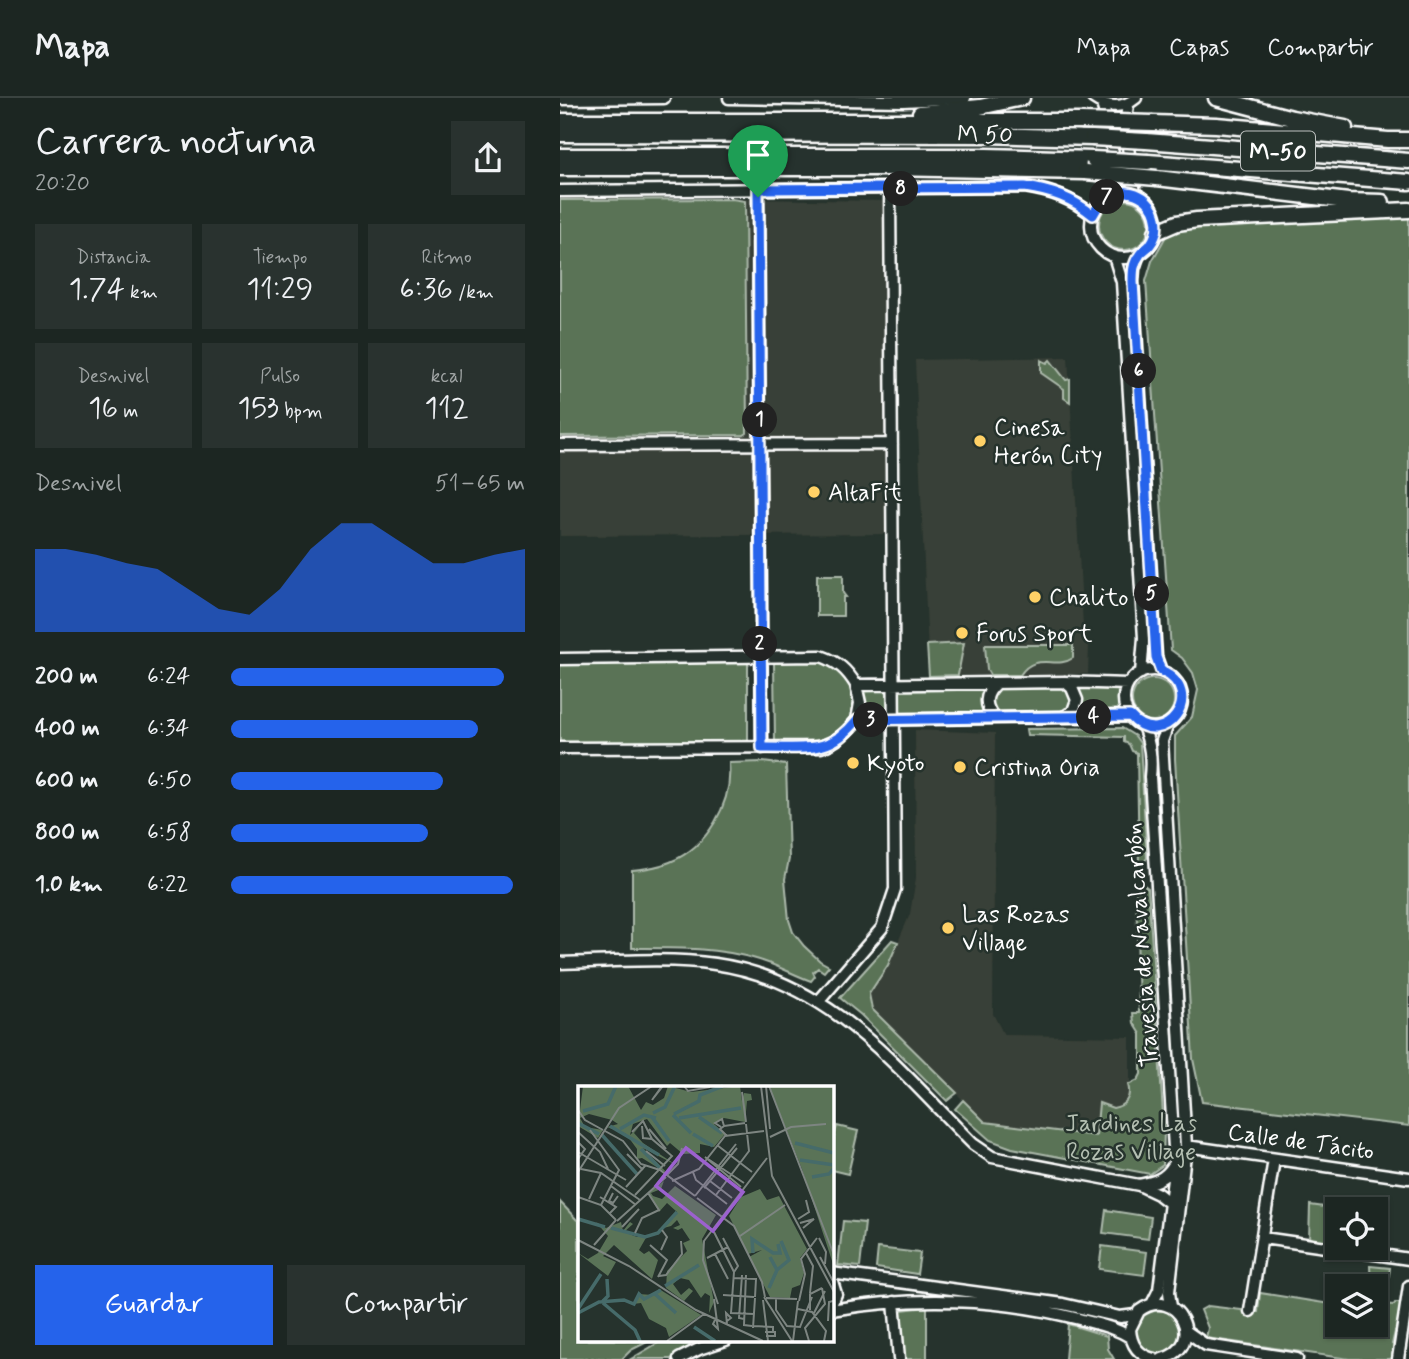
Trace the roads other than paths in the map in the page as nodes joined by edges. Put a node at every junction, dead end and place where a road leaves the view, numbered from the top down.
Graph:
1 (664, 98) edge
2 (729, 98) edge
3 (965, 98) edge
4 (1022, 98) edge
5 (1216, 98) edge
6 (560, 99) edge
7 (1098, 101) edge
8 (1132, 101) edge
9 (560, 121) edge
10 (744, 121) junction
11 (560, 134) edge
12 (1409, 134) edge
13 (1409, 140) edge
14 (560, 156) edge
15 (1409, 161) edge
16 (1089, 166) junction
17 (560, 168) edge
18 (1409, 182) edge
19 (758, 189) junction
20 (890, 189) junction
21 (560, 191) edge
22 (1135, 194) junction
23 (1108, 196) junction
24 (1409, 203) edge
25 (1409, 210) edge
26 (1093, 215) junction
27 (1156, 232) junction
28 (1139, 254) junction
29 (1114, 256) junction
30 (892, 444) junction
31 (760, 445) junction
32 (560, 446) edge
33 (761, 658) junction
34 (560, 659) edge
35 (1161, 671) junction
36 (1141, 673) junction
37 (1064, 682) junction
38 (894, 684) junction
39 (996, 684) junction
40 (1128, 684) junction
41 (856, 685) junction
42 (1130, 716) junction
43 (1063, 717) junction
44 (994, 718) junction
45 (857, 720) junction
46 (894, 720) junction
47 (1168, 724) junction
48 (1143, 726) junction
49 (560, 748) edge
50 (762, 748) junction
51 (560, 963) edge
52 (819, 1001) junction
53 (1186, 1146) junction
54 (1274, 1159) junction
55 (1175, 1163) junction
56 (1409, 1178) edge
57 (1139, 1185) junction
58 (1171, 1204) junction
59 (1263, 1238) junction
60 (1409, 1259) edge
61 (833, 1276) edge
62 (833, 1283) edge
63 (935, 1286) junction
64 (1409, 1286) edge
65 (934, 1301) junction
66 (833, 1302) edge
67 (894, 1302) junction
68 (1152, 1304) junction
69 (1171, 1307) junction
70 (833, 1308) edge
71 (1250, 1311) dead end
72 (1135, 1315) junction
73 (1186, 1331) junction
74 (1130, 1336) junction
75 (720, 1342) edge
76 (680, 1359) edge
77 (899, 1359) edge
78 (1154, 1359) edge
79 (1162, 1359) edge
80 (1297, 1359) edge
81 (1398, 1359) edge

1 - 6 street
2 - 3 street
4 - 10 highway
5 - 12 highway
7 - 8 street
7 - 23 street
8 - 22 street
9 - 10 highway
10 - 13 highway, bridge
11 - 15 highway, M-50, bridge
14 - 16 highway, M 50 / M-50
16 - 17 highway
16 - 18 highway, M 50 / M-50, bridge
16 - 24 highway, bridge
19 - 20 street
19 - 21 street
19 - 31 street
20 - 26 street
20 - 30 street
22 - 23 street
22 - 27 street
23 - 26 street
25 - 27 highway
26 - 29 street
27 - 28 street, Travesía de Navalcarbón
28 - 29 street
28 - 35 street, Travesía de Navalcarbón
29 - 36 street
30 - 31 street
30 - 38 street
31 - 32 street
31 - 33 street
33 - 34 street
33 - 41 street
33 - 50 street
35 - 36 street
35 - 47 street, Travesía de Navalcarbón
36 - 40 street
37 - 39 street
37 - 40 street
37 - 43 street
38 - 39 street
38 - 41 street
38 - 46 street
39 - 44 street
40 - 42 street
41 - 45 street
42 - 43 street
42 - 48 street
43 - 44 street
44 - 46 street
45 - 46 street
45 - 50 street
46 - 52 street
47 - 48 street
47 - 53 street, Travesía de Navalcarbón
48 - 55 street, Travesía de Navalcarbón
49 - 50 street
51 - 52 street
52 - 57 street
53 - 54 street, Calle de Tácito
53 - 69 street, Travesía de Navalcarbón
54 - 56 street, Calle de Tácito
54 - 59 street
55 - 57 street
55 - 58 street, Travesía de Navalcarbón
57 - 58 street
58 - 68 street, Travesía de Navalcarbón
59 - 60 street
59 - 71 street
61 - 63 street
62 - 66 street
63 - 65 street
63 - 72 street
64 - 81 street
65 - 67 street
65 - 74 street
67 - 70 street
67 - 77 street
68 - 69 street
68 - 72 street
69 - 73 street
72 - 74 street
73 - 79 street
73 - 80 street
74 - 78 street
75 - 76 street

